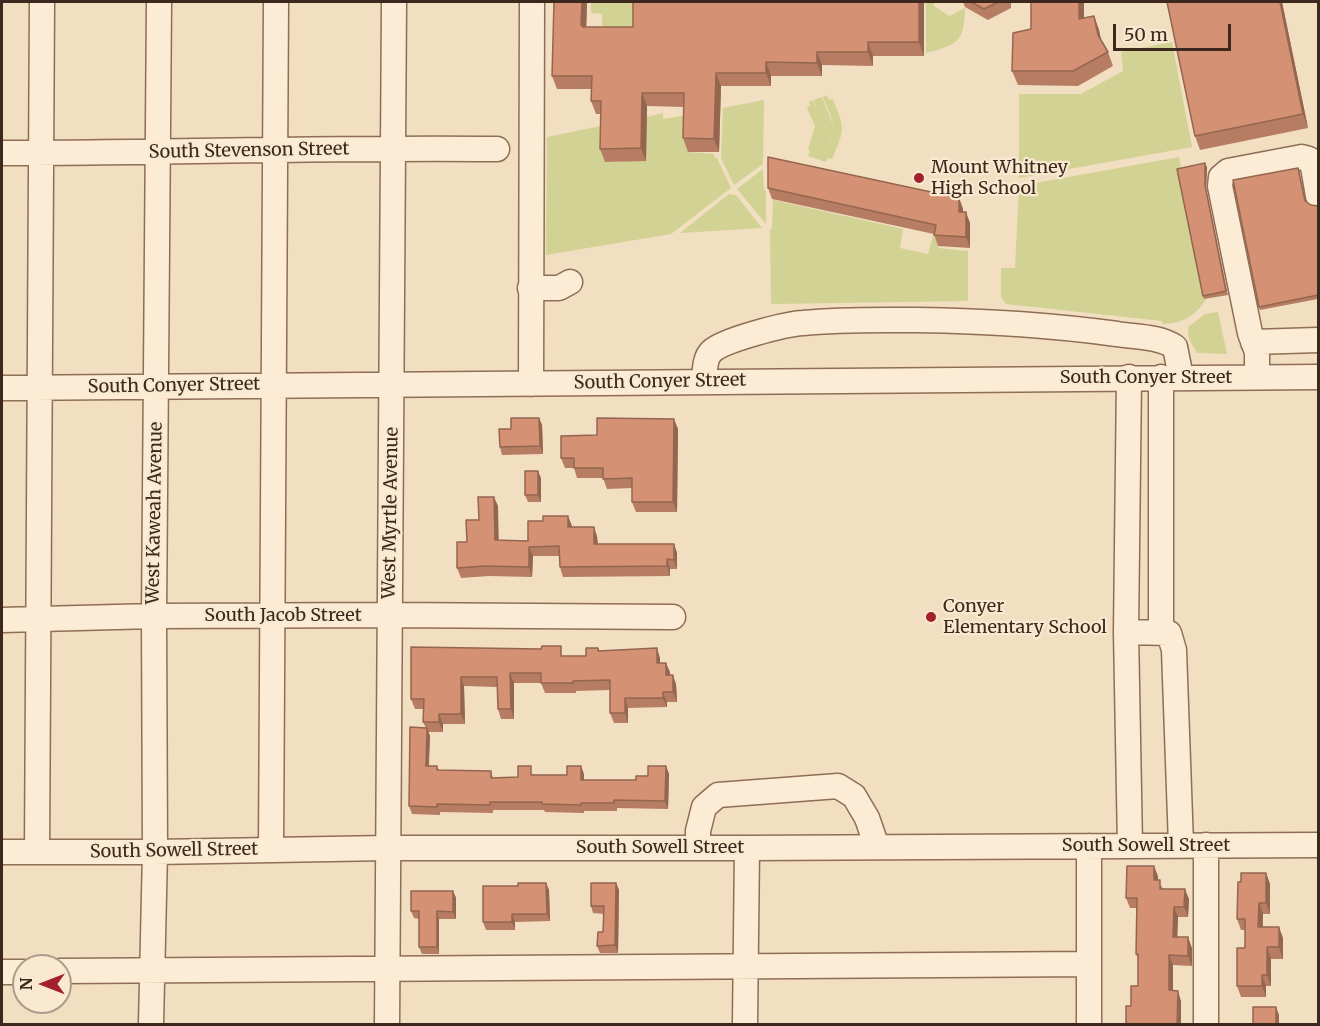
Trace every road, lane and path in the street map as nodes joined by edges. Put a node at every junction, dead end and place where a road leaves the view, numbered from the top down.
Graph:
1 (42, 2) edge
2 (159, 2) edge
3 (276, 2) edge
4 (394, 2) edge
5 (532, 2) edge
6 (392, 148) junction
7 (496, 149) dead end
8 (274, 150) junction
9 (2, 153) edge
10 (41, 153) junction
11 (157, 153) junction
12 (1318, 196) edge
13 (570, 282) dead end
14 (530, 288) junction
15 (1318, 340) edge
16 (1253, 342) junction
17 (1128, 377) junction
18 (1171, 377) junction
19 (1257, 377) junction
20 (1318, 377) edge
21 (704, 381) junction
22 (392, 384) junction
23 (531, 384) junction
24 (274, 385) junction
25 (157, 386) junction
26 (2, 388) edge
27 (39, 388) junction
28 (1127, 529) junction
29 (1160, 529) junction
30 (390, 615) junction
31 (154, 616) junction
32 (272, 616) junction
33 (673, 617) dead end
34 (38, 619) junction
35 (2, 620) edge
36 (1126, 632) junction
37 (1161, 633) junction
38 (1318, 844) edge
39 (1181, 845) junction
40 (1206, 845) junction
41 (1089, 846) junction
42 (1130, 846) junction
43 (877, 847) junction
44 (387, 848) junction
45 (698, 848) junction
46 (747, 848) junction
47 (271, 850) junction
48 (2, 852) edge
49 (37, 852) junction
50 (155, 852) junction
51 (1089, 964) junction
52 (745, 967) junction
53 (387, 970) junction
54 (153, 971) junction
55 (72, 972) edge
56 (151, 1024) edge
57 (387, 1024) edge
58 (745, 1024) edge
59 (1089, 1024) edge
60 (1206, 1024) edge

1 - 10 street
2 - 11 street, West Kaweah Avenue
3 - 8 street
4 - 6 street, West Myrtle Avenue
5 - 14 street
6 - 7 street, South Stevenson Street
6 - 8 street, South Stevenson Street
6 - 22 street, West Myrtle Avenue
8 - 11 street, South Stevenson Street
8 - 24 street
9 - 10 street, South Stevenson Street
10 - 11 street, South Stevenson Street
10 - 27 street
11 - 25 street, West Kaweah Avenue
12 - 16 street
13 - 14 street
14 - 23 street
15 - 16 street
16 - 19 street
17 - 18 street, South Conyer Street
17 - 21 street, South Conyer Street
17 - 28 street
18 - 19 street, South Conyer Street
18 - 21 street
18 - 29 street
19 - 20 street, South Conyer Street
21 - 23 street, South Conyer Street
22 - 23 street, South Conyer Street
22 - 24 street, South Conyer Street
22 - 30 street, West Myrtle Avenue
24 - 25 street, South Conyer Street
24 - 32 street
25 - 27 street, South Conyer Street
25 - 31 street, West Kaweah Avenue
26 - 27 street, South Conyer Street
27 - 34 street
28 - 29 street
28 - 36 street
29 - 37 street
30 - 32 street, South Jacob Street
30 - 33 street, South Jacob Street
30 - 44 street, West Myrtle Avenue
31 - 32 street, South Jacob Street
31 - 34 street, South Jacob Street
31 - 50 street, West Kaweah Avenue
32 - 47 street
34 - 35 street, South Jacob Street
34 - 49 street
36 - 37 street
36 - 42 street
37 - 39 street
38 - 40 street, South Sowell Street
39 - 40 street, South Sowell Street
39 - 42 street, South Sowell Street
40 - 60 street
41 - 42 street, South Sowell Street
41 - 43 street, South Sowell Street
41 - 51 street
43 - 45 street
43 - 46 street, South Sowell Street
44 - 45 street, South Sowell Street
44 - 47 street, South Sowell Street
44 - 53 street, West Myrtle Avenue
45 - 46 street, South Sowell Street
46 - 52 street
47 - 50 street, South Sowell Street
48 - 49 street, South Sowell Street
49 - 50 street, South Sowell Street
50 - 54 street, West Kaweah Avenue
51 - 52 street
51 - 59 street
52 - 53 street
52 - 58 street
53 - 54 street
53 - 57 street, West Myrtle Avenue
54 - 55 street
54 - 56 street, West Kaweah Avenue

